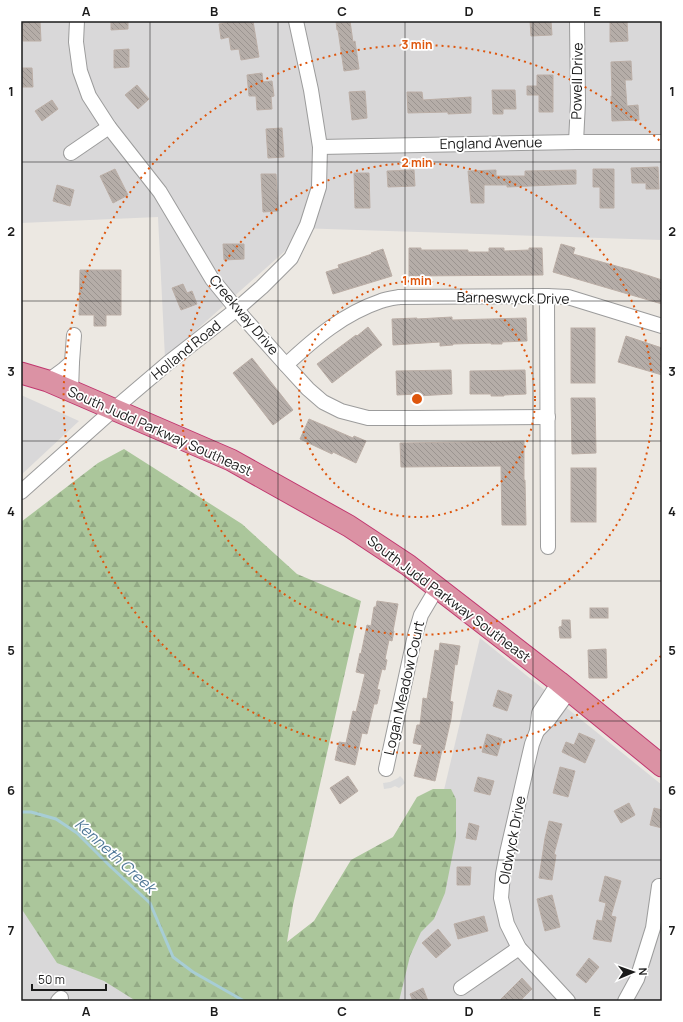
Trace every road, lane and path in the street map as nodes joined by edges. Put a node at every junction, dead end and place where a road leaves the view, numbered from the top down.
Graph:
1 (77, 21) edge
2 (296, 21) edge
3 (577, 21) edge
4 (109, 127) junction
5 (576, 142) junction
6 (662, 142) edge
7 (320, 146) junction
8 (71, 152) dead end
9 (547, 296) junction
10 (237, 309) junction
11 (662, 326) edge
12 (74, 335) dead end
13 (72, 362) junction
14 (286, 365) junction
15 (21, 373) edge
16 (48, 381) junction
17 (72, 391) junction
18 (114, 409) junction
19 (548, 417) junction
20 (21, 492) edge
21 (548, 546) dead end
22 (437, 588) junction
23 (564, 686) junction
24 (662, 766) edge
25 (386, 769) dead end
26 (659, 886) dead end
27 (519, 948) junction
28 (461, 988) dead end
29 (568, 1001) edge
30 (625, 1001) edge

1 - 4 street, Creekway Drive
2 - 7 street, Holland Road
3 - 5 street, Powell Drive
4 - 8 street
4 - 10 street, Creekway Drive
5 - 6 street, England Avenue
5 - 7 street, England Avenue
7 - 10 street, Holland Road
9 - 11 street, Barneswyck Drive
9 - 14 street, Barneswyck Drive
9 - 19 street
10 - 14 street, Creekway Drive
10 - 18 street, Holland Road
12 - 13 street
13 - 16 street
13 - 17 street
14 - 19 street, Creekway Drive
15 - 16 highway, South Judd Parkway Southeast
16 - 17 highway, South Judd Parkway Southeast
17 - 18 highway, South Judd Parkway Southeast
18 - 20 street, Holland Road
18 - 22 highway, South Judd Parkway Southeast
19 - 21 street
22 - 23 highway, South Judd Parkway Southeast
22 - 25 street, Logan Meadow Court
23 - 24 highway, South Judd Parkway Southeast
23 - 27 street, Oldwyck Drive
26 - 30 street
27 - 28 street
27 - 29 street, Oldwyck Drive

